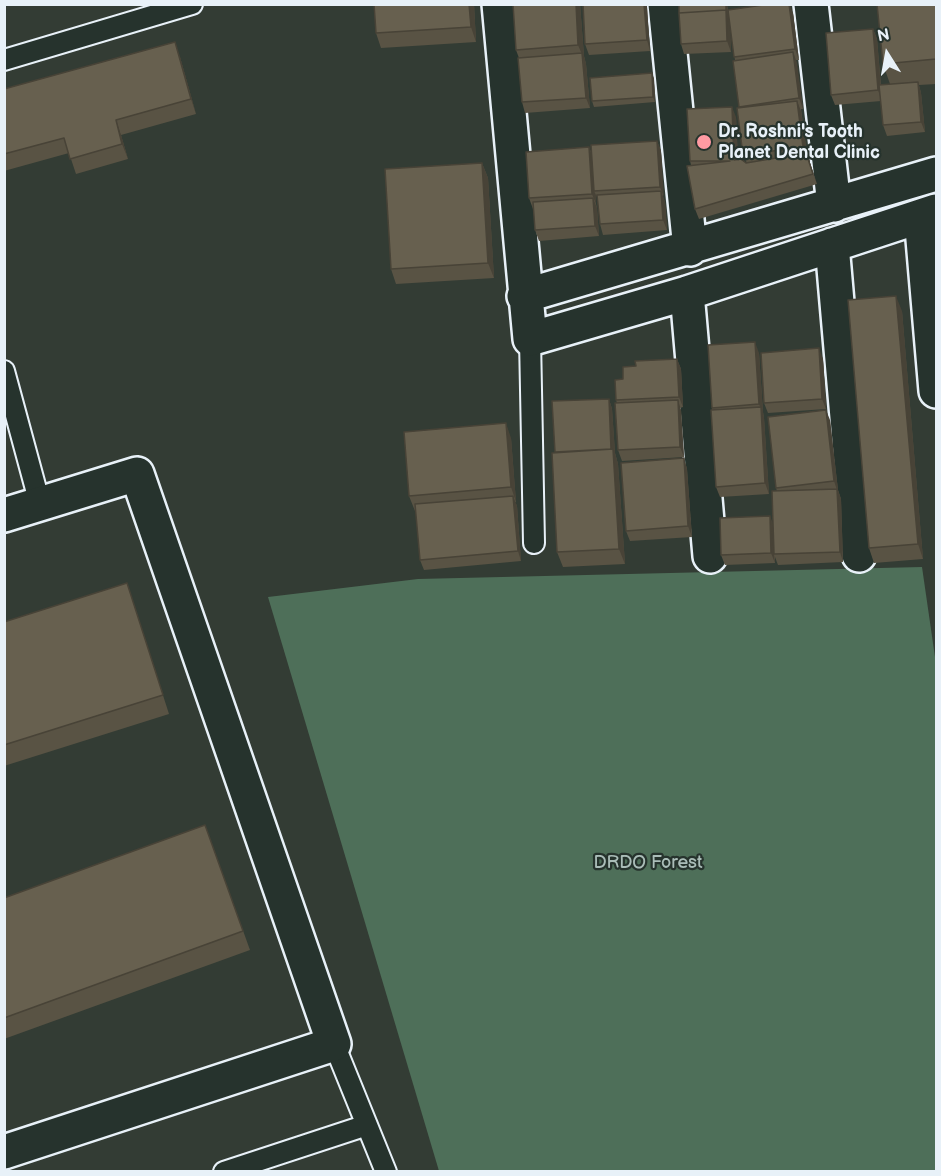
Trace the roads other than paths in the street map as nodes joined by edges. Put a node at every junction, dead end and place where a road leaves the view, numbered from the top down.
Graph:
1 (192, 4) edge
2 (499, 4) edge
3 (665, 4) edge
4 (811, 4) edge
5 (4, 60) edge
6 (936, 174) edge
7 (834, 205) junction
8 (929, 213) edge
9 (832, 245) junction
10 (690, 249) junction
11 (687, 293) junction
12 (524, 296) junction
13 (530, 339) junction
14 (6, 378) edge
15 (936, 391) edge
16 (40, 504) junction
17 (4, 515) edge
18 (534, 543) dead end
19 (859, 555) dead end
20 (710, 556) dead end
21 (334, 1044) junction
22 (367, 1125) junction
23 (4, 1152) edge
24 (224, 1172) edge
25 (386, 1172) edge

1 - 5 lane
2 - 12 street
3 - 10 street
4 - 7 street
6 - 7 street
7 - 10 street
8 - 9 street
8 - 15 street
9 - 11 street
9 - 19 street
10 - 12 street
11 - 13 street
11 - 20 street
12 - 13 street
13 - 18 lane
14 - 16 lane
16 - 17 street
16 - 21 street
21 - 22 lane
21 - 23 street
22 - 24 lane
22 - 25 lane

